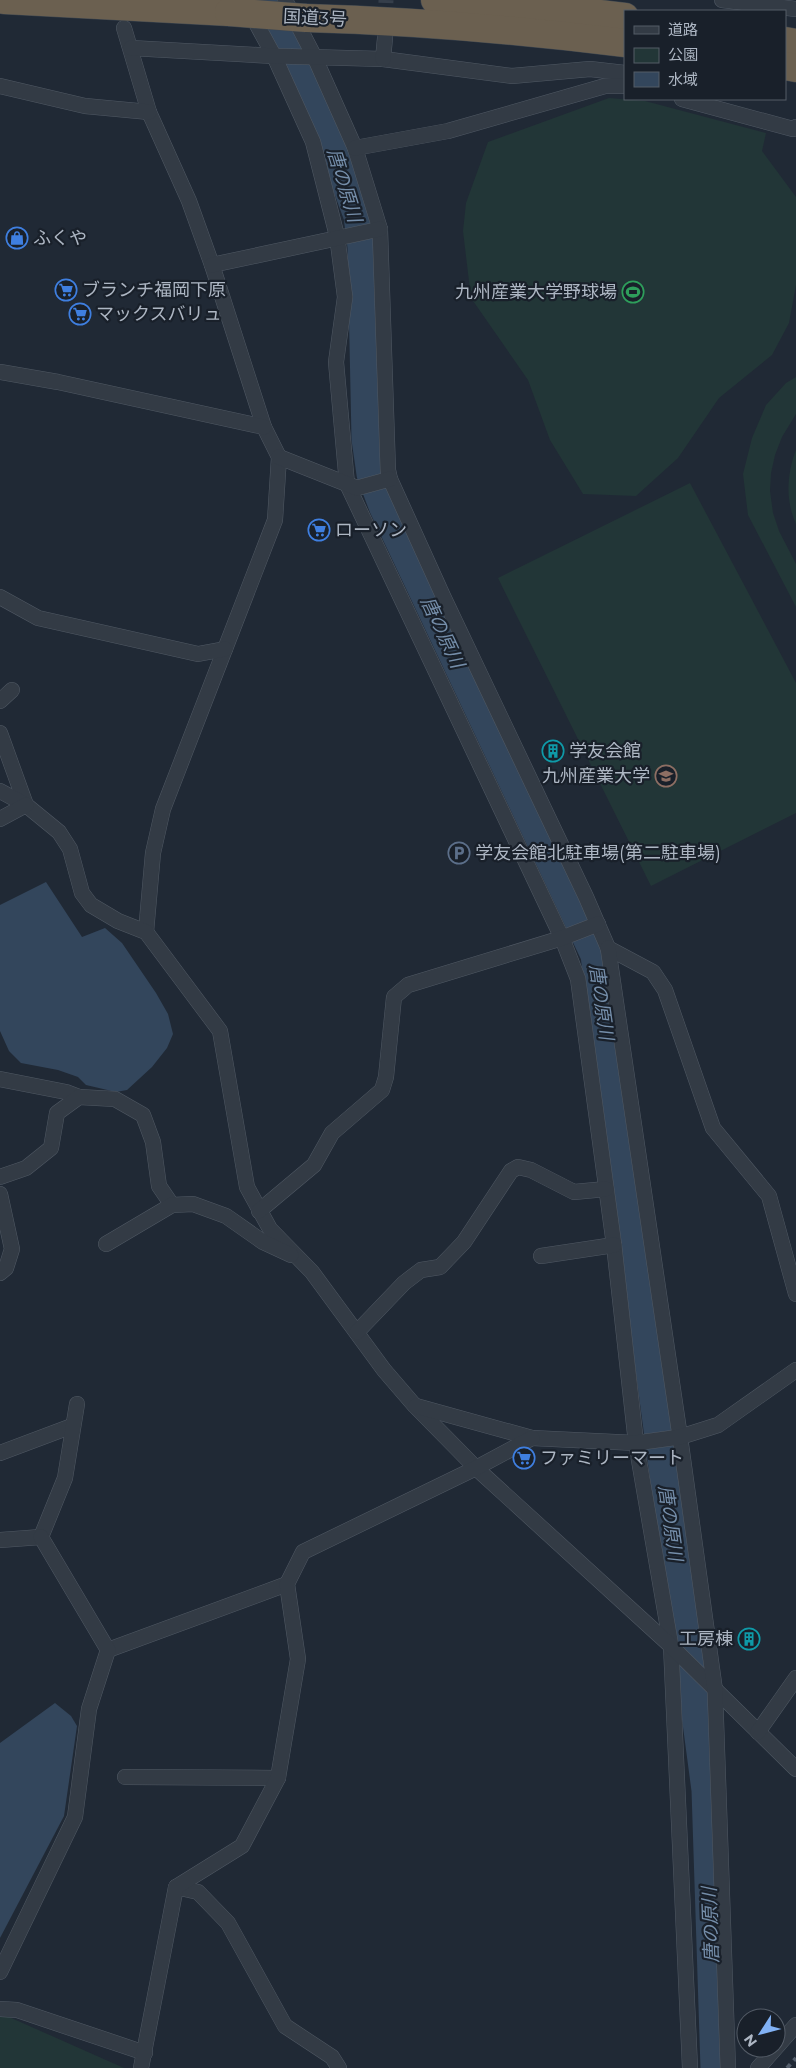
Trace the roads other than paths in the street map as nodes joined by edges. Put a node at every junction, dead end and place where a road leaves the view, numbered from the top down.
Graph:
1 (4, 0) edge
2 (285, 0) edge
3 (435, 0) edge
4 (586, 0) edge
5 (722, 0) edge
6 (236, 6) edge
7 (560, 9) junction
8 (796, 10) edge
9 (624, 18) edge
10 (124, 28) dead end
11 (489, 30) junction
12 (385, 38) tunnel mouth
13 (624, 43) edge
14 (131, 48) junction
15 (274, 56) junction
16 (314, 56) junction
17 (383, 59) junction
18 (624, 74) edge
19 (0, 86) edge
20 (624, 86) edge
21 (686, 100) edge
22 (149, 112) junction
23 (796, 127) edge
24 (355, 148) junction
25 (380, 229) junction
26 (337, 236) junction
27 (212, 264) junction
28 (0, 372) edge
29 (264, 427) junction
30 (279, 457) junction
31 (387, 480) junction
32 (352, 486) junction
33 (0, 597) edge
34 (225, 649) junction
35 (12, 690) dead end
36 (0, 701) edge
37 (0, 733) edge
38 (0, 791) edge
39 (26, 805) junction
40 (0, 819) edge
41 (598, 924) junction
42 (146, 932) junction
43 (562, 938) junction
44 (608, 948) junction
45 (0, 1079) edge
46 (79, 1097) junction
47 (0, 1177) edge
48 (606, 1189) junction
49 (0, 1194) edge
50 (172, 1205) junction
51 (259, 1211) junction
52 (106, 1244) dead end
53 (614, 1245) junction
54 (541, 1256) dead end
55 (299, 1259) junction
56 (0, 1273) edge
57 (796, 1294) edge
58 (357, 1332) junction
59 (796, 1370) edge
60 (77, 1404) dead end
61 (415, 1406) junction
62 (72, 1426) junction
63 (675, 1437) junction
64 (532, 1438) junction
65 (640, 1442) junction
66 (0, 1453) edge
67 (476, 1468) junction
68 (41, 1537) junction
69 (0, 1540) edge
70 (287, 1584) junction
71 (108, 1650) junction
72 (674, 1650) junction
73 (796, 1678) edge
74 (711, 1686) junction
75 (758, 1732) junction
76 (796, 1769) edge
77 (125, 1777) dead end
78 (278, 1778) junction
79 (176, 1887) junction
80 (0, 1972) edge
81 (0, 2009) edge
82 (796, 2025) edge
83 (145, 2053) junction
84 (141, 2068) edge
85 (339, 2068) edge
86 (690, 2068) edge
87 (728, 2068) edge
88 (758, 2068) edge

1 - 6 highway, 国道3号
2 - 16 street
3 - 7 highway
4 - 7 highway
5 - 8 street
6 - 11 highway, 国道3号, bridge
6 - 15 street
7 - 9 highway
7 - 11 highway
10 - 14 street
11 - 13 highway, 国道3号
12 - 17 street
14 - 15 street
14 - 22 street
15 - 16 street
15 - 26 street
16 - 17 street
16 - 24 street
17 - 18 street
19 - 22 street
20 - 24 street
21 - 23 street
22 - 27 street
24 - 25 street
25 - 26 street
25 - 31 street
26 - 27 street
26 - 32 street
27 - 29 street
28 - 29 street
29 - 30 street
30 - 32 street
30 - 34 street
31 - 32 street
31 - 41 street
32 - 43 street
33 - 34 street
34 - 42 street
35 - 36 street
37 - 39 street
38 - 39 street
39 - 40 street
39 - 42 street
41 - 43 street
41 - 44 street
42 - 51 street
43 - 48 street
43 - 51 street
44 - 57 street
44 - 63 street
45 - 46 street
46 - 47 street
46 - 50 street
48 - 53 street
48 - 58 street
49 - 56 street
50 - 52 street
50 - 55 street
51 - 55 street
53 - 54 street
53 - 65 street
55 - 58 street
58 - 61 street
59 - 63 street
60 - 62 street
61 - 64 street
61 - 67 street
62 - 66 street
62 - 68 street
63 - 65 street
63 - 74 street
64 - 65 street
64 - 67 street
65 - 72 street
67 - 70 street
67 - 72 street
68 - 69 street
68 - 71 street
70 - 71 street
70 - 78 street
71 - 80 street
72 - 74 street
72 - 86 street
73 - 75 street
74 - 75 street
74 - 87 street
75 - 76 street
77 - 78 street
78 - 79 street
79 - 83 street
79 - 85 street
81 - 83 street
82 - 88 street
83 - 84 street

